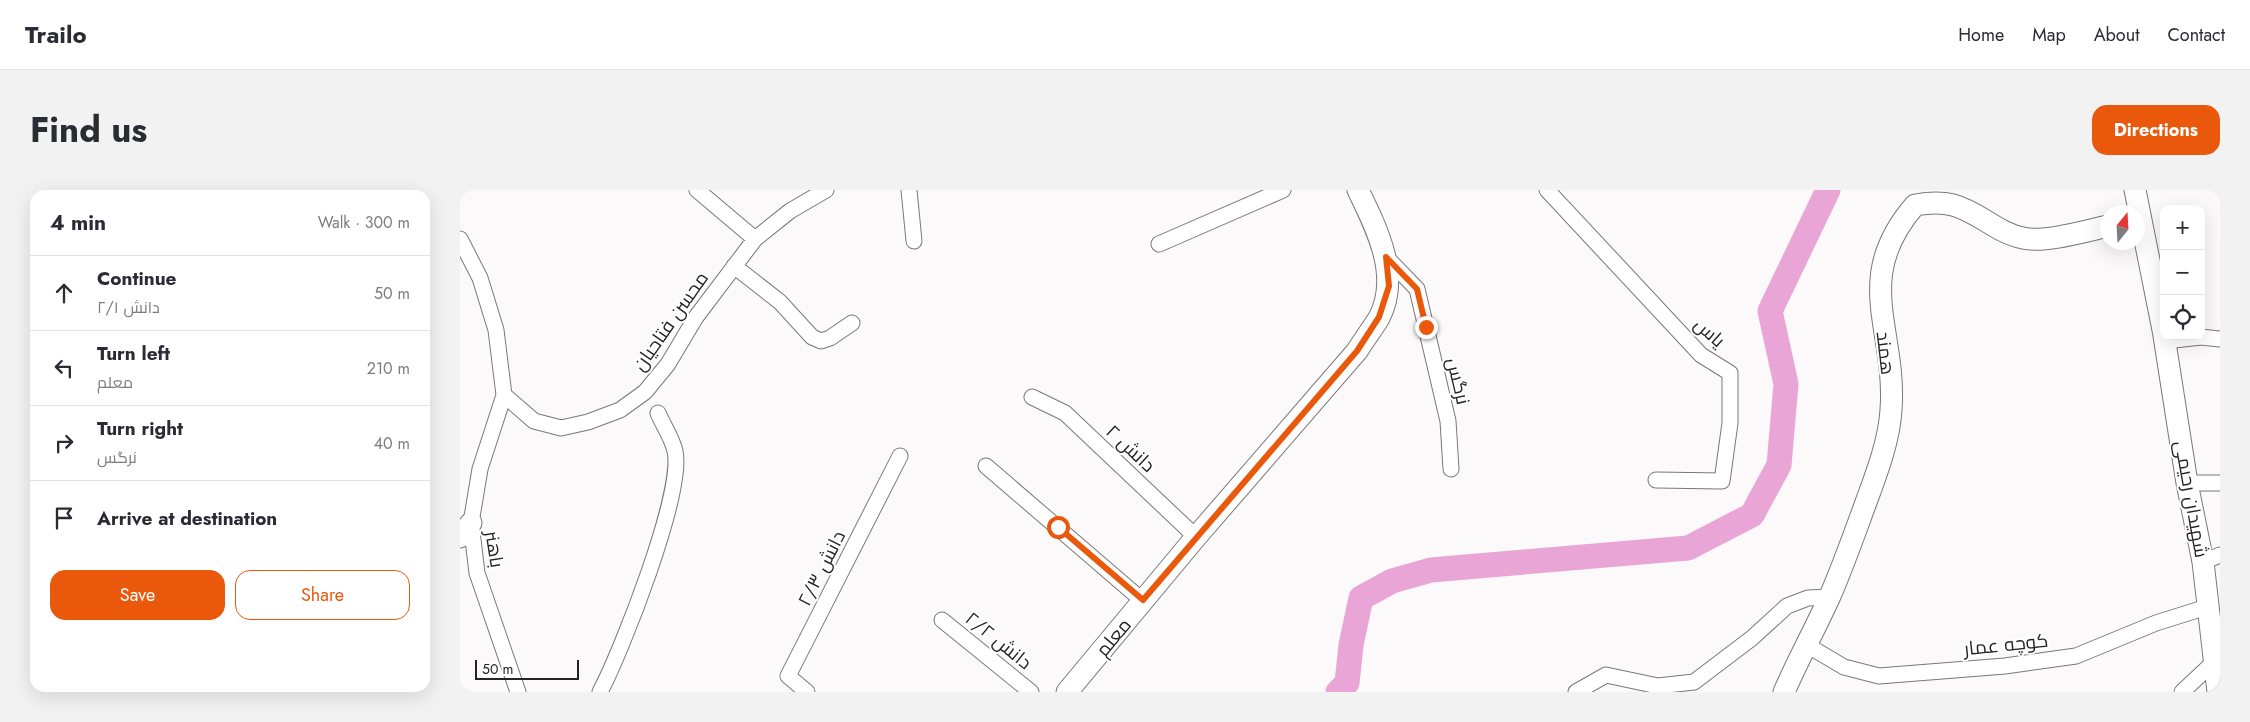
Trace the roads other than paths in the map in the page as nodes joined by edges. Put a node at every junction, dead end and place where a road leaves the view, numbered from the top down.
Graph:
1 (697, 190) edge
2 (826, 190) edge
3 (909, 190) edge
4 (1283, 190) edge
5 (1358, 190) edge
6 (1547, 190) edge
7 (2135, 190) edge
8 (808, 194) edge
9 (2137, 205) edge
10 (2100, 228) edge
11 (460, 239) edge
12 (755, 239) junction
13 (914, 241) dead end
14 (1159, 244) dead end
15 (2145, 247) edge
16 (1386, 257) junction
17 (734, 266) junction
18 (2160, 318) edge
19 (852, 323) dead end
20 (2205, 337) edge
21 (2220, 338) edge
22 (2164, 340) edge
23 (504, 395) junction
24 (1032, 396) dead end
25 (658, 413) dead end
26 (900, 456) dead end
27 (986, 466) dead end
28 (1451, 469) dead end
29 (1656, 480) dead end
30 (2187, 483) junction
31 (2220, 483) edge
32 (465, 530) edge
33 (1196, 537) junction
34 (2212, 558) edge
35 (1829, 597) junction
36 (1143, 600) junction
37 (2210, 606) junction
38 (942, 620) dead end
39 (1805, 644) junction
40 (2215, 661) junction
41 (518, 692) edge
42 (600, 692) edge
43 (807, 692) edge
44 (1031, 692) edge
45 (1067, 692) edge
46 (1576, 692) edge
47 (1784, 692) edge
48 (2182, 692) edge
49 (2218, 692) edge

1 - 12 street
2 - 8 street, محسن فتاحیان
3 - 13 street
4 - 14 street
5 - 16 street, معلم
6 - 29 street, یاس
7 - 9 street, شهیدان رحیمی
8 - 12 street, محسن فتاحیان
10 - 35 street, همند
11 - 23 street, باهنر
12 - 17 street, محسن فتاحیان
15 - 18 street, شهیدان رحیمی
16 - 28 street, نرگس
16 - 33 street, معلم
17 - 19 street
17 - 23 street, محسن فتاحیان
20 - 21 street
22 - 30 street, شهیدان رحیمی
23 - 32 street, باهنر
24 - 33 street, دانش ۲
25 - 42 street
26 - 43 street, دانش ۲/۳
27 - 36 street
30 - 31 street
30 - 34 street, شهیدان رحیمی
32 - 41 street, باهنر
33 - 36 street, معلم
34 - 37 street, شهیدان رحیمی
35 - 39 street, همند
35 - 46 street
36 - 45 street, معلم
37 - 39 street, کوچه عمار
37 - 40 street, شهیدان رحیمی
38 - 44 street, دانش ۲/۲
39 - 47 street, همند
40 - 48 street
40 - 49 street, شهیدان رحیمی

